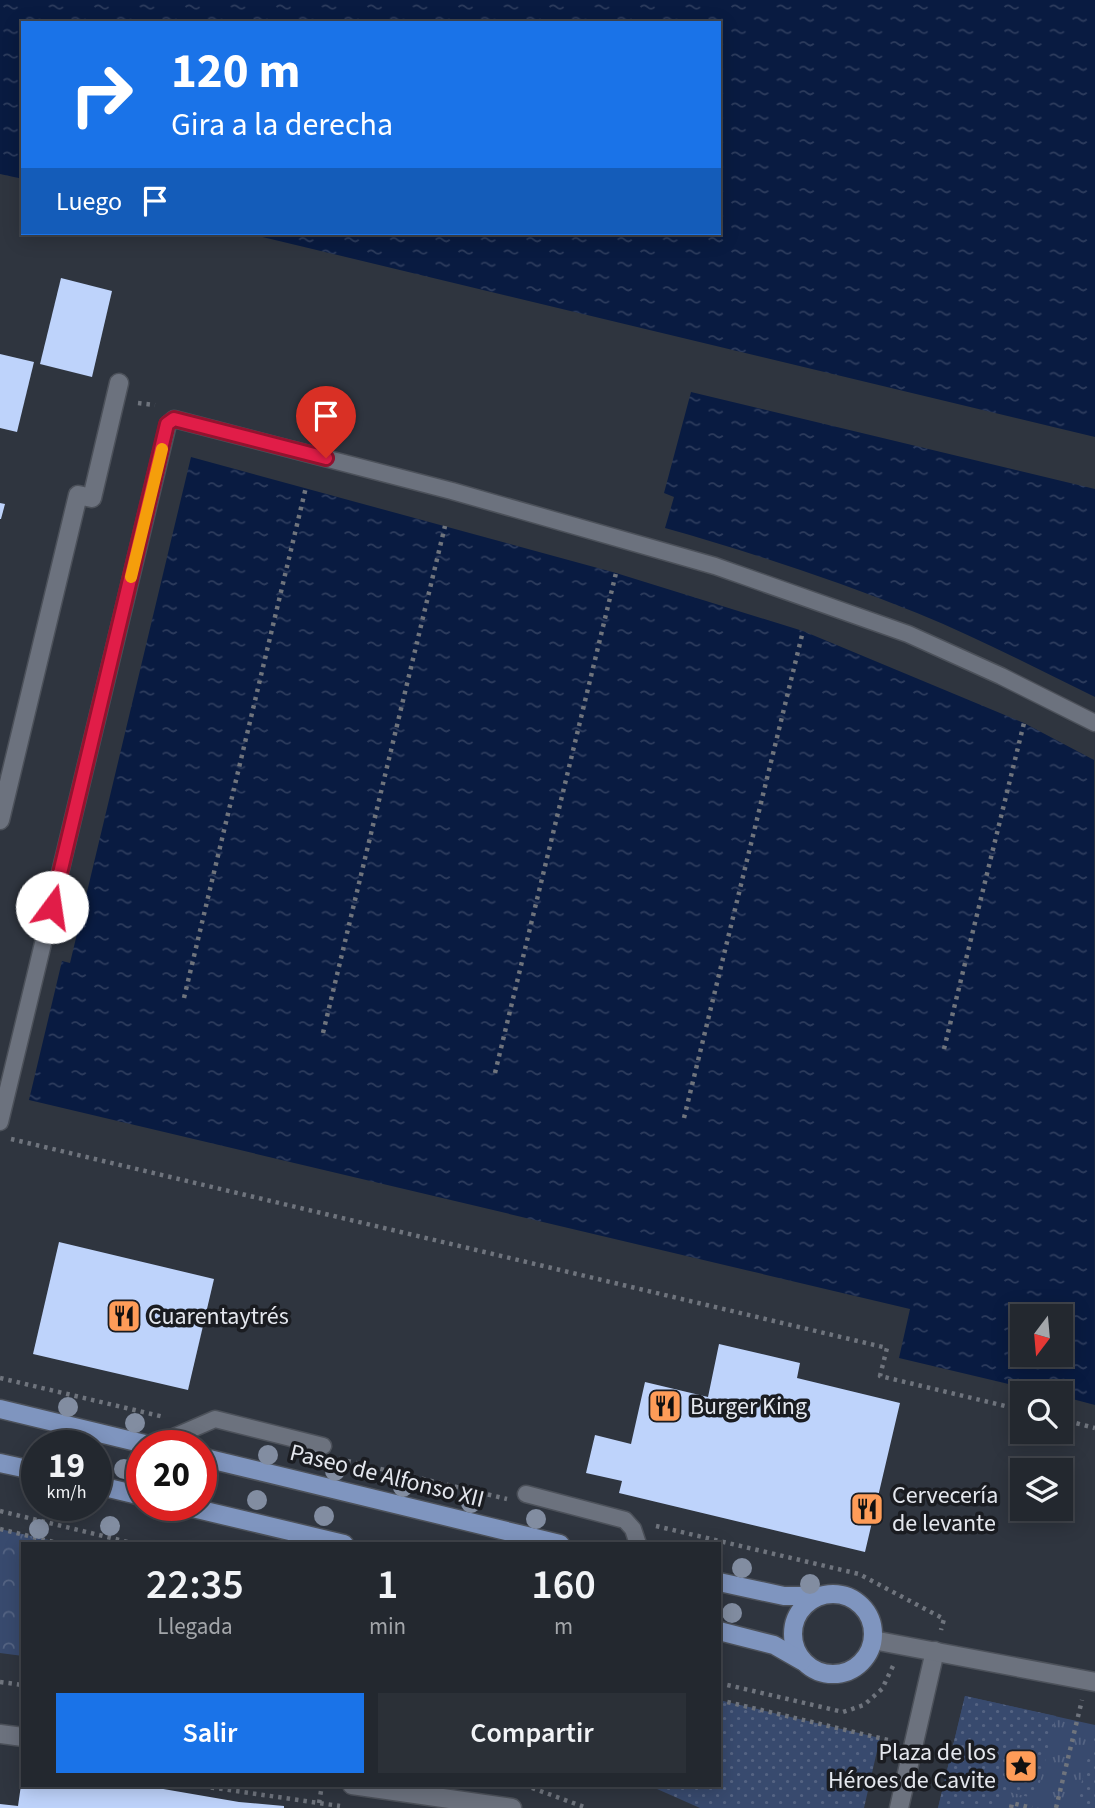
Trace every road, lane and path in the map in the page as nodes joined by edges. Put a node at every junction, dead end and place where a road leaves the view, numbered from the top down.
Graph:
1 (119, 383) dead end
2 (306, 487) dead end
3 (445, 526) dead end
4 (616, 573) dead end
5 (803, 631) dead end
6 (1024, 723) dead end
7 (1095, 723) edge
8 (0, 820) edge
9 (184, 998) dead end
10 (323, 1033) dead end
11 (944, 1049) dead end
12 (495, 1073) dead end
13 (684, 1118) dead end
14 (0, 1122) edge
15 (0, 1136) edge
16 (0, 1378) edge
17 (1010, 1407) edge
18 (0, 1409) edge
19 (168, 1418) dead end
20 (1073, 1422) edge
21 (1095, 1428) edge
22 (190, 1430) edge
23 (126, 1439) edge
24 (324, 1446) dead end
25 (217, 1461) edge
26 (0, 1463) edge
27 (21, 1468) edge
28 (526, 1494) dead end
29 (0, 1511) edge
30 (217, 1514) edge
31 (0, 1529) edge
32 (54, 1542) edge
33 (128, 1542) edge
34 (336, 1542) edge
35 (553, 1542) edge
36 (638, 1542) edge
37 (839, 1569) dead end
38 (721, 1582) edge
39 (821, 1596) junction
40 (944, 1619) dead end
41 (721, 1632) edge
42 (873, 1640) junction
43 (897, 1644) junction
44 (935, 1651) junction
45 (802, 1661) junction
46 (0, 1682) edge
47 (1095, 1682) edge
48 (721, 1683) edge
49 (21, 1685) edge
50 (721, 1700) edge
51 (1082, 1701) dead end
52 (0, 1734) edge
53 (21, 1737) edge
54 (913, 1746) junction
55 (208, 1787) edge
56 (322, 1787) edge
57 (366, 1787) edge
58 (529, 1787) edge
59 (318, 1803) junction
60 (343, 1806) edge
61 (512, 1808) edge
62 (587, 1808) edge
63 (899, 1808) edge
64 (1011, 1808) edge
65 (1032, 1808) edge
66 (1056, 1808) edge

1 - 8 street
2 - 9 path
3 - 10 path
4 - 12 path
5 - 13 path
6 - 11 path
7 - 14 lane
15 - 17 path
16 - 19 path
18 - 23 main road
20 - 21 path
22 - 24 lane
25 - 35 main road, Paseo de Alfonso XII
26 - 27 main road
28 - 36 lane
29 - 33 path
30 - 34 main road
31 - 32 path
37 - 40 path
38 - 39 main road
39 - 42 main road
39 - 45 main road
41 - 45 main road
42 - 43 street
42 - 45 main road
43 - 44 street
43 - 48 path
44 - 47 street
44 - 54 street
46 - 49 path
50 - 54 path
51 - 66 path
52 - 53 street
54 - 63 street
55 - 59 path
56 - 59 path
57 - 61 street
58 - 62 path
59 - 60 path
64 - 65 path

